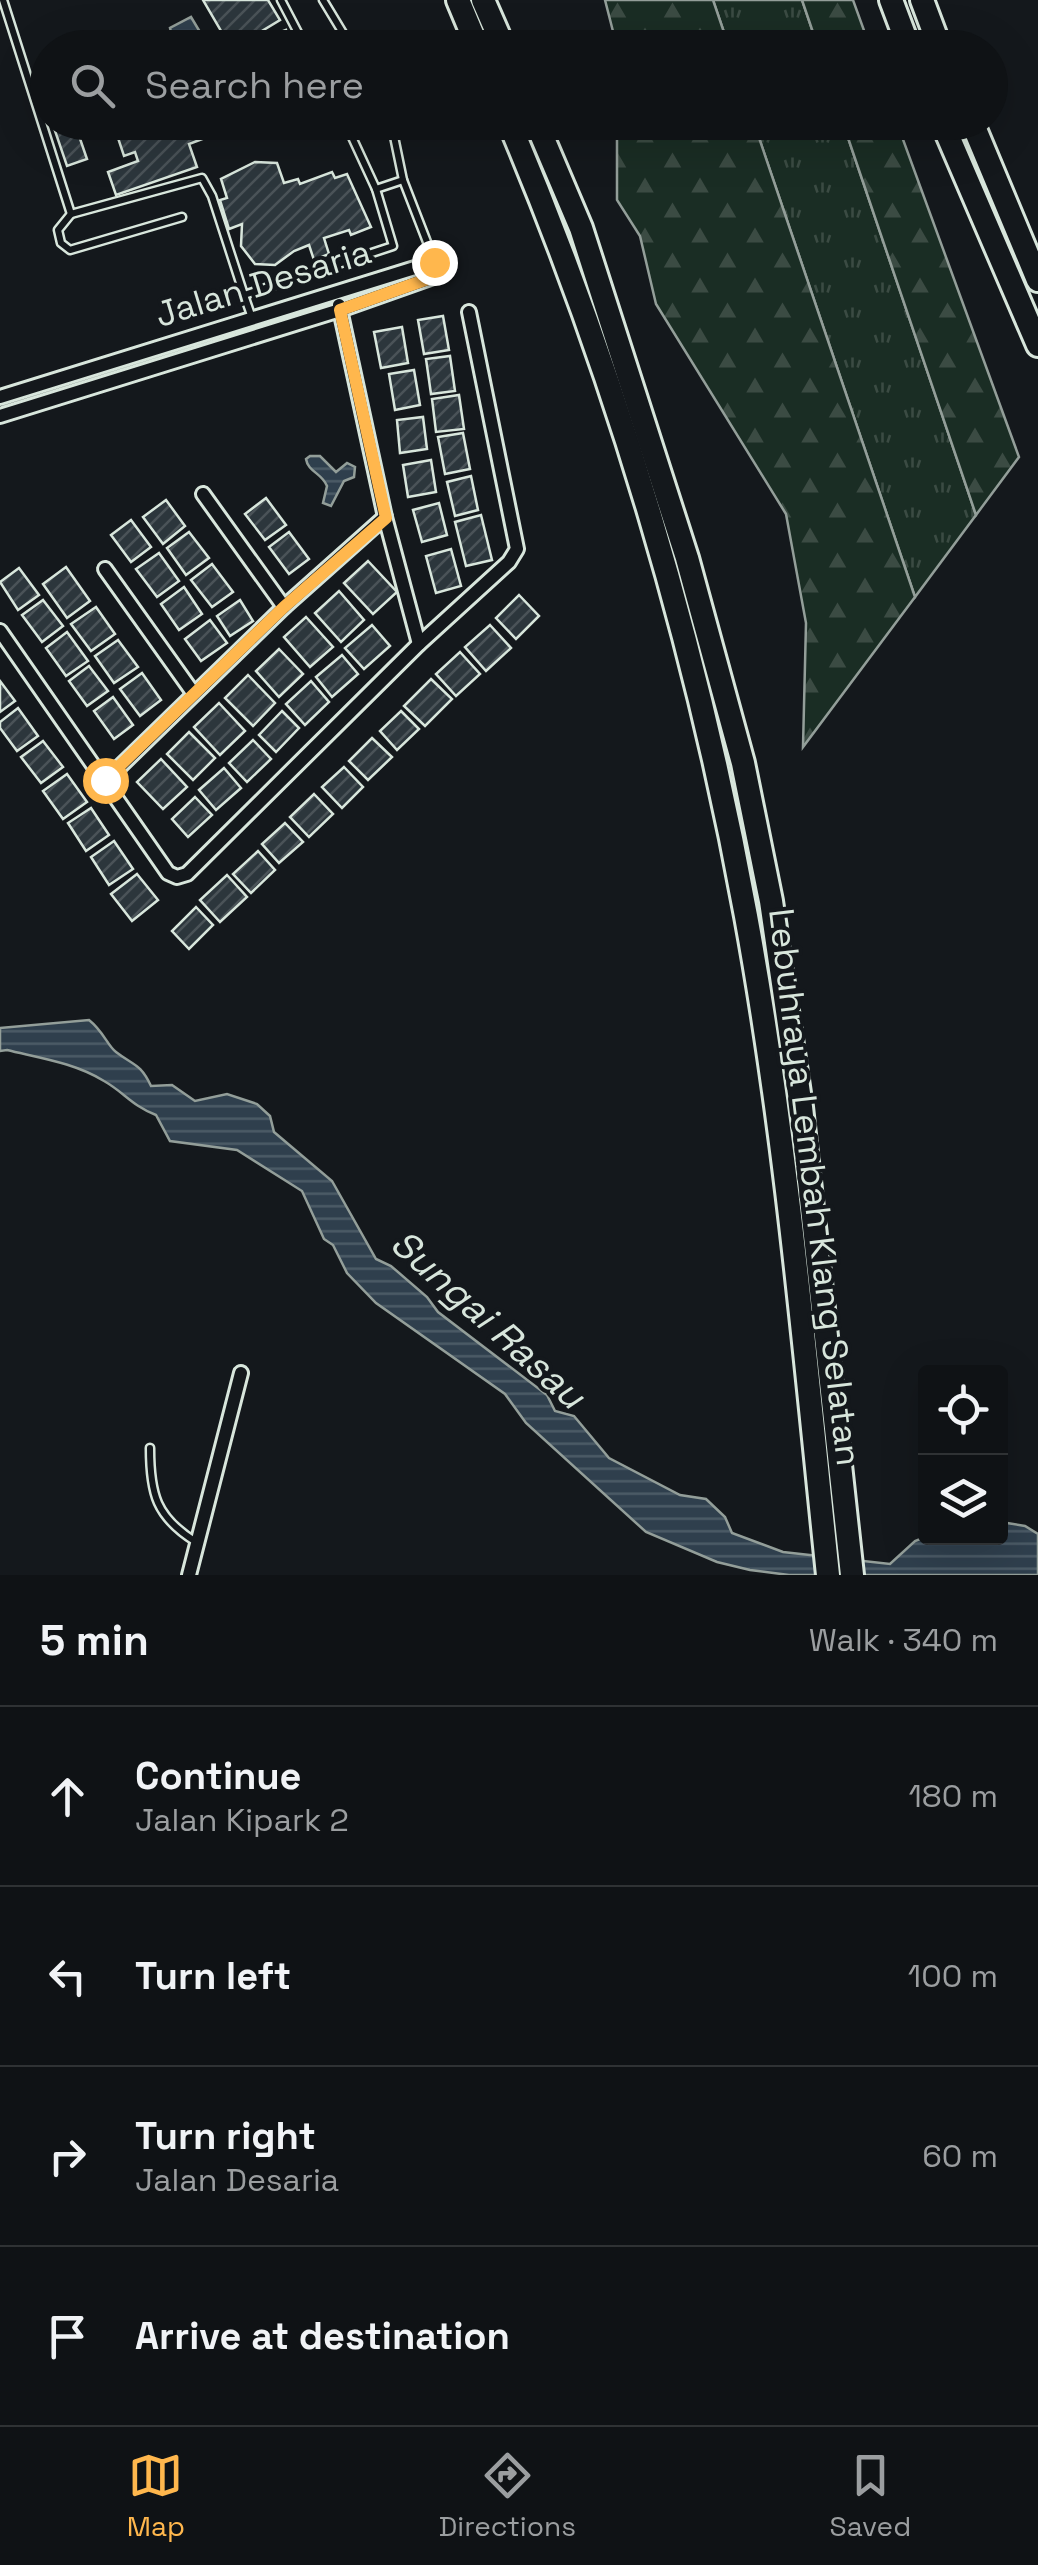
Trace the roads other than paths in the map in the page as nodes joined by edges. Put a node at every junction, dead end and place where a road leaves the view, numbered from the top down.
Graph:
1 (2, 0) edge
2 (281, 0) edge
3 (323, 0) edge
4 (458, 0) edge
5 (483, 0) edge
6 (891, 0) edge
7 (922, 0) edge
8 (297, 30) edge
9 (341, 30) edge
10 (470, 30) edge
11 (496, 30) edge
12 (902, 30) edge
13 (933, 30) edge
14 (30, 87) edge
15 (47, 140) edge
16 (353, 140) edge
17 (395, 140) edge
18 (517, 140) edge
19 (543, 140) edge
20 (950, 140) edge
21 (980, 140) edge
22 (403, 180) junction
23 (376, 190) junction
24 (71, 214) junction
25 (182, 216) dead end
26 (434, 262) junction
27 (1038, 280) edge
28 (336, 293) junction
29 (244, 296) junction
30 (340, 310) junction
31 (470, 312) dead end
32 (252, 318) junction
33 (1038, 345) edge
34 (0, 397) edge
35 (0, 416) edge
36 (203, 494) dead end
37 (386, 518) junction
38 (105, 568) dead end
39 (284, 607) junction
40 (0, 631) edge
41 (419, 644) junction
42 (194, 694) junction
43 (105, 780) junction
44 (240, 1372) dead end
45 (150, 1448) dead end
46 (197, 1543) junction
47 (189, 1575) edge
48 (828, 1575) edge
49 (852, 1575) edge

1 - 14 lane
2 - 8 lane
3 - 9 lane
4 - 10 highway
5 - 11 highway
6 - 12 highway
7 - 13 highway
15 - 24 lane
16 - 23 lane
17 - 22 lane
18 - 48 highway, Lebuhraya Lembah Klang Selatan
19 - 49 highway, Lebuhraya Lembah Klang Selatan
20 - 33 highway
21 - 27 highway
22 - 23 lane
22 - 26 lane
23 - 29 lane
24 - 25 lane
24 - 29 lane
26 - 28 street, Jalan Desaria
26 - 30 street, Jalan Desaria
28 - 30 street
28 - 32 street, Jalan Desaria
29 - 32 lane
30 - 35 street, Jalan Desaria
30 - 37 street
31 - 41 street
32 - 34 street, Jalan Desaria
36 - 39 street
37 - 39 street
37 - 41 street
38 - 42 street
39 - 42 street
40 - 43 street
41 - 43 street
42 - 43 street
44 - 46 street
45 - 46 lane
46 - 47 street

